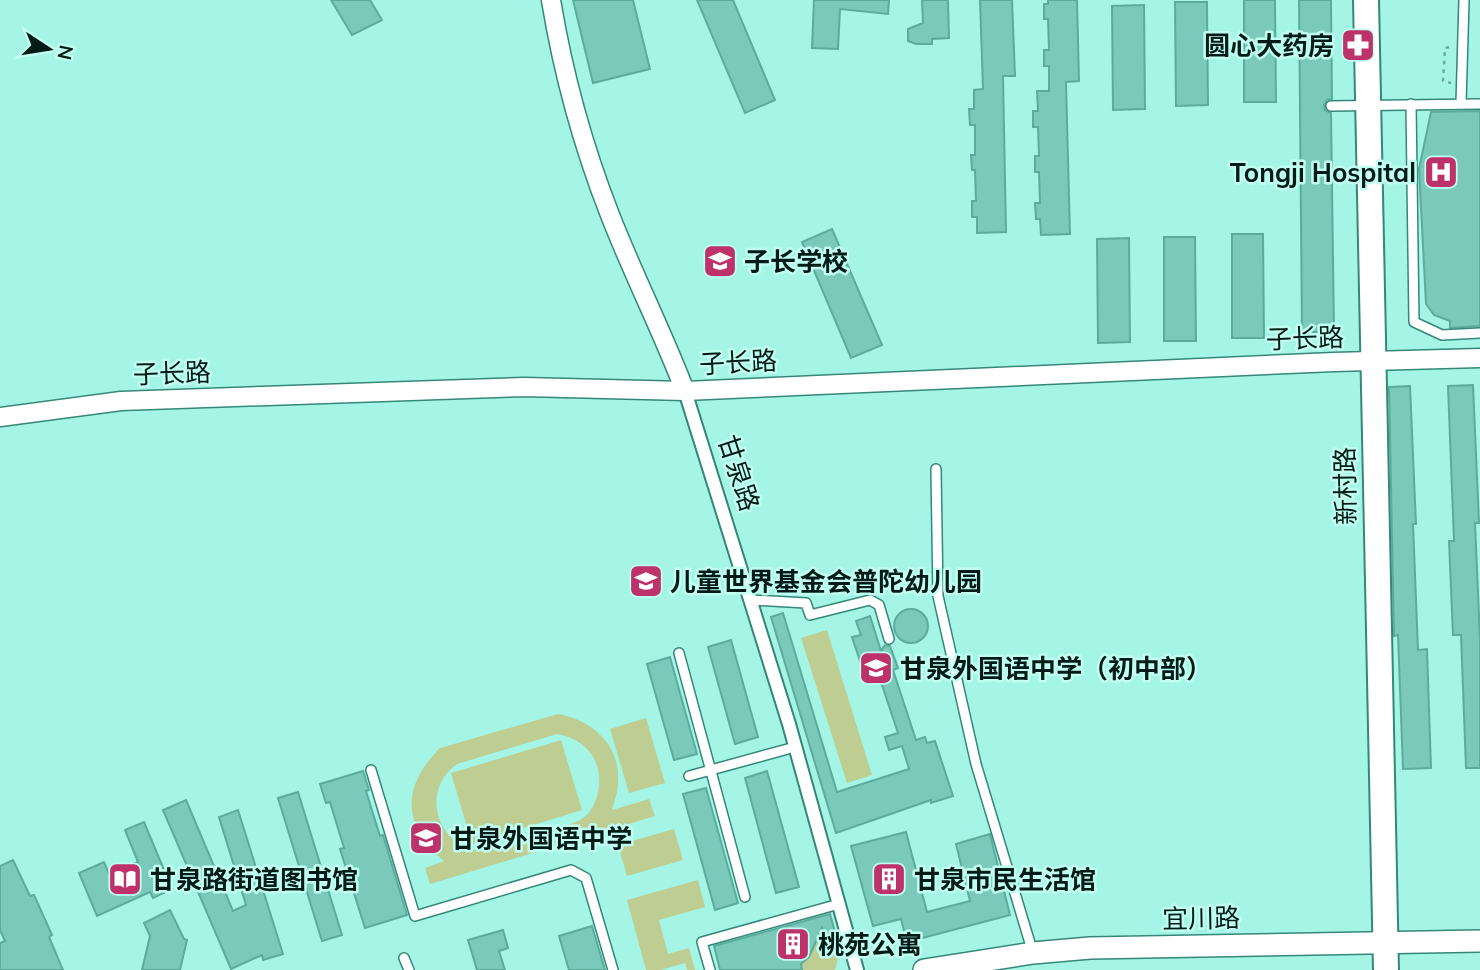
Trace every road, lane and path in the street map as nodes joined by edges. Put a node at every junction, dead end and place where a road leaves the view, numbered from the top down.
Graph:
1 (551, 0) edge
2 (1366, 0) edge
3 (1464, 0) edge
4 (1368, 104) junction
5 (1410, 104) junction
6 (1461, 104) junction
7 (1480, 104) edge
8 (1331, 106) dead end
9 (1480, 333) edge
10 (1480, 358) edge
11 (1372, 361) junction
12 (685, 391) junction
13 (0, 417) edge
14 (936, 469) dead end
15 (752, 600) junction
16 (889, 639) dead end
17 (679, 653) dead end
18 (795, 747) junction
19 (371, 770) dead end
20 (710, 770) junction
21 (690, 776) dead end
22 (745, 897) dead end
23 (839, 904) junction
24 (1480, 941) edge
25 (1385, 942) junction
26 (1033, 953) junction
27 (404, 958) dead end
28 (409, 970) edge
29 (613, 970) edge
30 (710, 970) edge
31 (857, 970) edge
32 (924, 970) edge
33 (1386, 970) edge

1 - 12 street, 甘泉路
2 - 4 main road, 新村路
3 - 6 lane
4 - 5 lane
4 - 8 lane
4 - 11 main road, 新村路
5 - 6 lane
5 - 9 lane
6 - 7 lane
10 - 11 street, 子长路
11 - 12 street, 子长路
11 - 25 main road, 新村路
12 - 13 street, 子长路
12 - 15 street, 甘泉路
14 - 26 lane
15 - 16 lane
15 - 18 street, 甘泉路
17 - 20 lane
18 - 20 lane
18 - 23 street, 甘泉路
19 - 29 lane
20 - 21 lane
20 - 22 lane
23 - 30 lane
23 - 31 street, 甘泉路
24 - 25 street, 宜川路
25 - 26 street, 宜川路
25 - 33 main road, 新村路
26 - 32 street, 宜川路
27 - 28 lane

